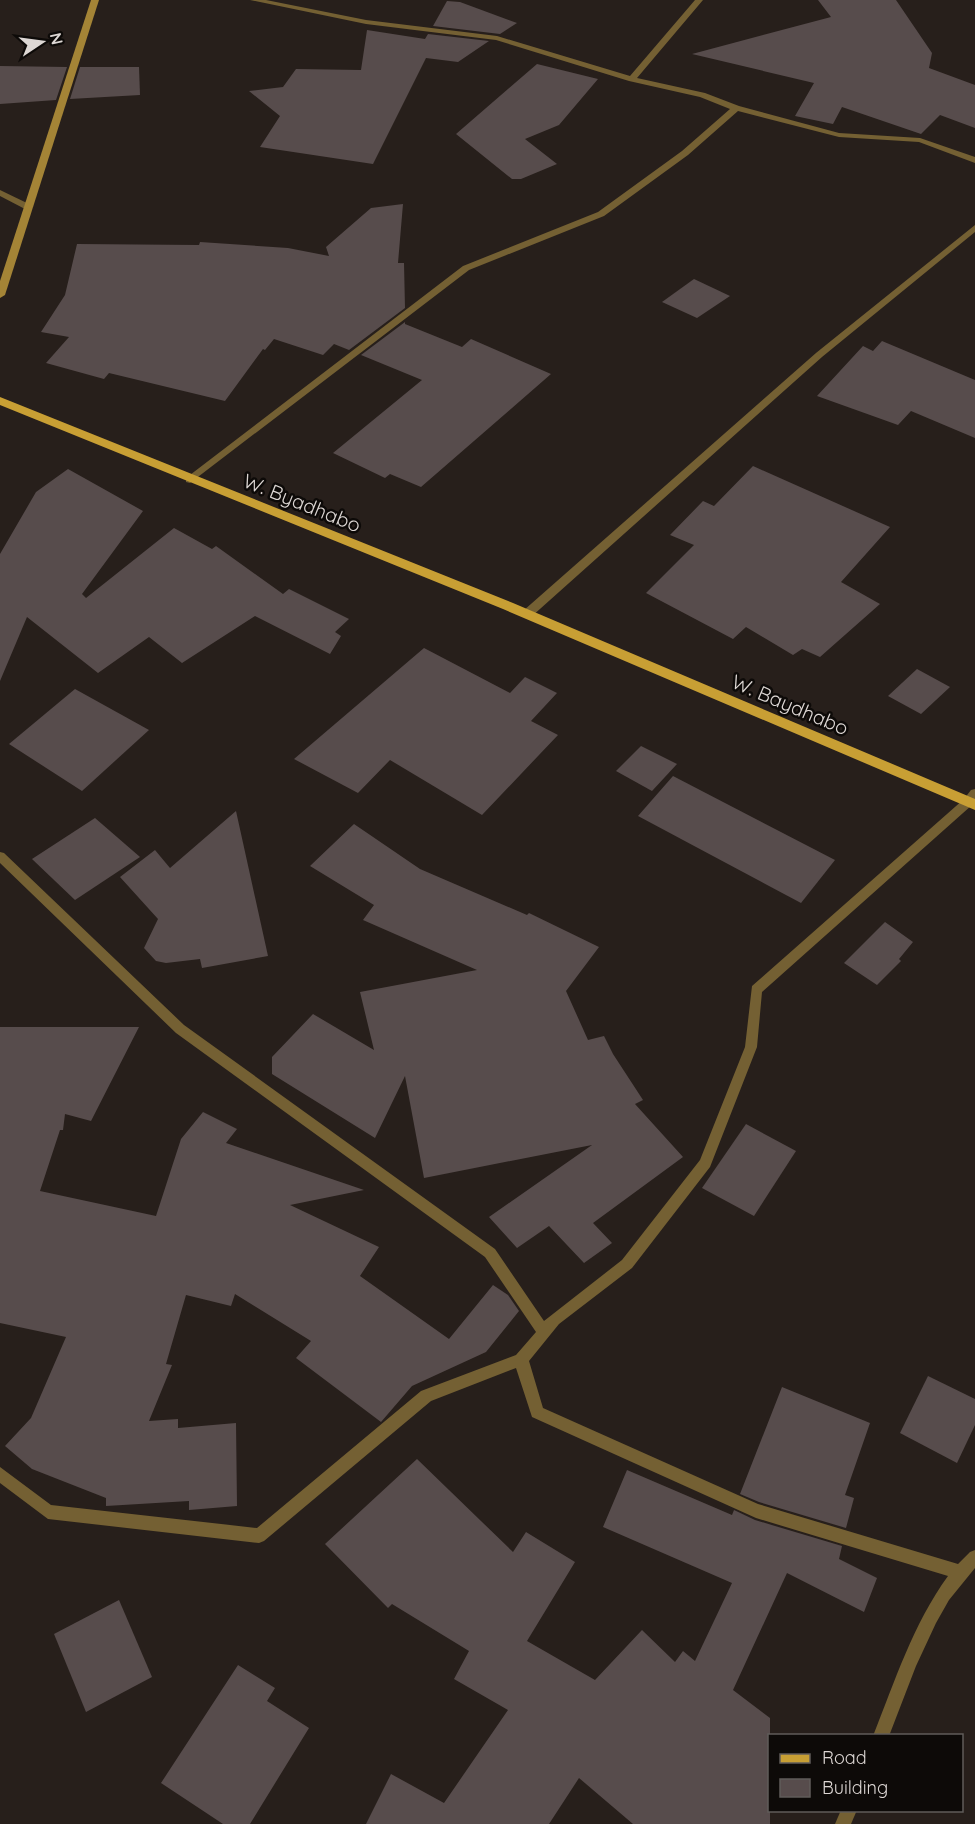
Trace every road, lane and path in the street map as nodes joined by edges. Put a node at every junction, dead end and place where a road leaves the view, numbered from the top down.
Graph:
1 (95, 0) edge
2 (254, 0) edge
3 (699, 0) edge
4 (632, 79) junction
5 (736, 108) junction
6 (975, 160) edge
7 (0, 193) edge
8 (28, 207) junction
9 (975, 228) edge
10 (0, 295) edge
11 (0, 401) edge
12 (190, 480) junction
13 (527, 614) junction
14 (589, 641) joint
15 (973, 800) edge
16 (0, 856) edge
17 (544, 1332) junction
18 (521, 1360) junction
19 (0, 1474) edge
20 (975, 1557) edge
21 (958, 1572) junction
22 (882, 1734) edge

1 - 8 street
2 - 4 street
3 - 4 street
4 - 5 street
5 - 6 street
5 - 12 street
7 - 8 street
8 - 10 street
9 - 13 street
11 - 12 main road, W. Byadhabo
12 - 13 main road, W. Byadhabo
13 - 14 main road, W. Byadhabo
14 - 15 main road, W. Baydhabo
15 - 17 street
16 - 17 street
17 - 18 street
18 - 19 street
18 - 21 street
20 - 21 street
21 - 22 street

